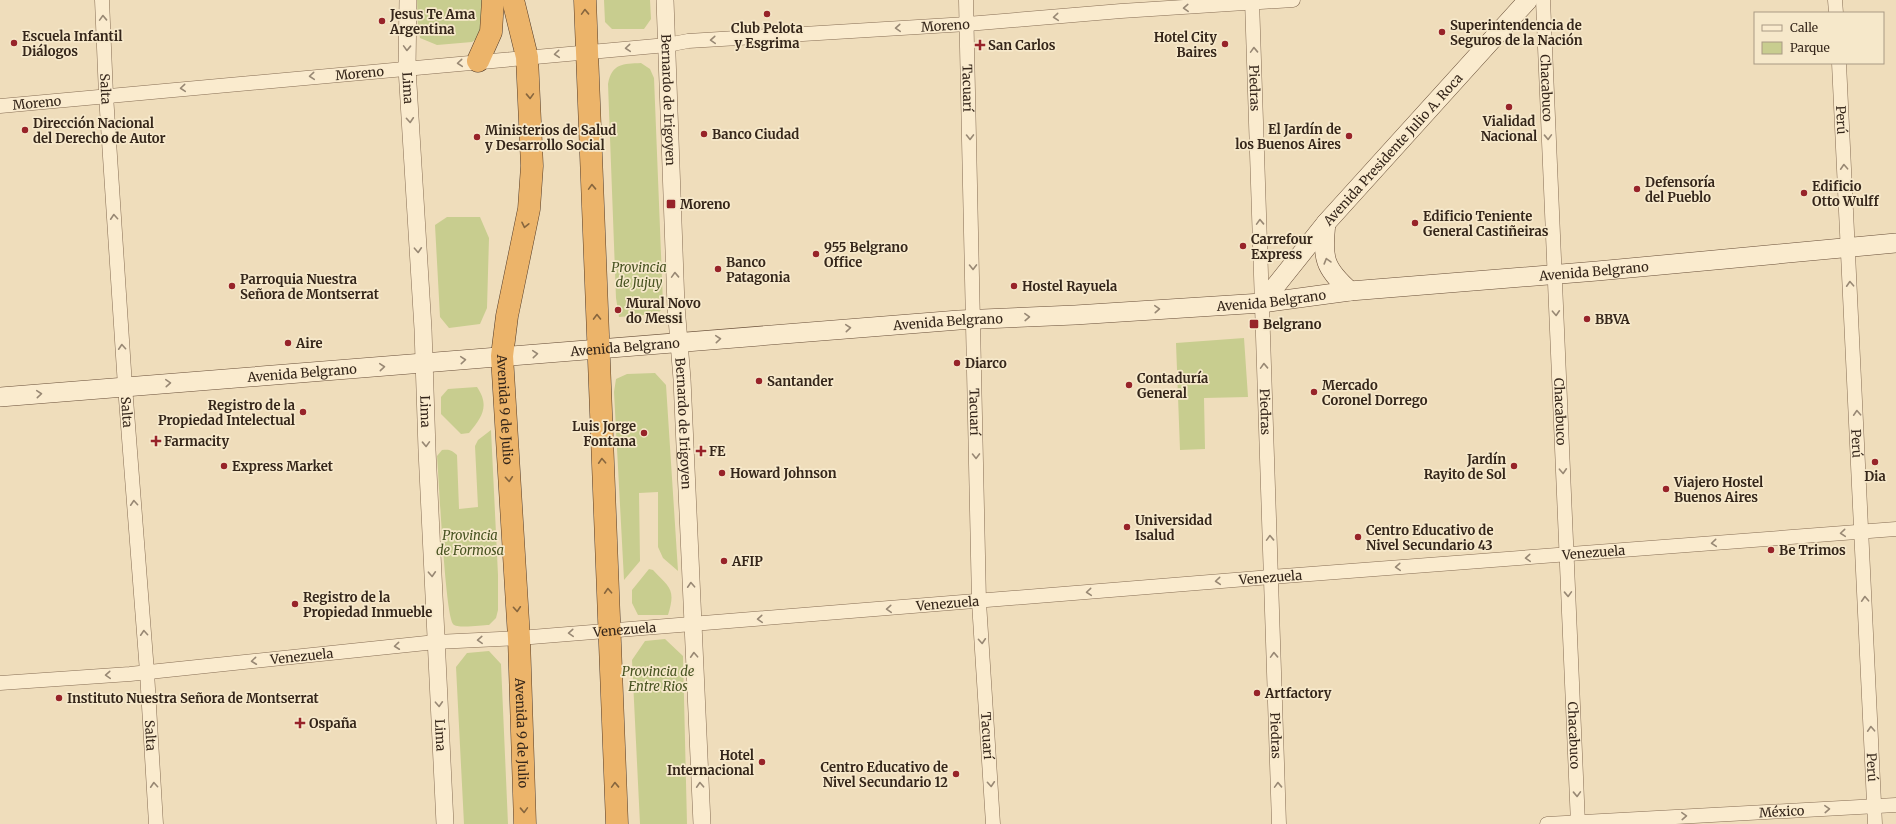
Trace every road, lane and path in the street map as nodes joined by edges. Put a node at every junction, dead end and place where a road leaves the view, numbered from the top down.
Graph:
1 (102, 0) edge
2 (408, 0) edge
3 (494, 0) edge
4 (513, 0) edge
5 (584, 0) edge
6 (665, 0) edge
7 (966, 0) edge
8 (1293, 0) edge
9 (1528, 0) edge
10 (1543, 0) edge
11 (1835, 0) edge
12 (1252, 1) edge
13 (1836, 12) edge
14 (967, 24) junction
15 (667, 45) junction
16 (587, 52) junction
17 (527, 57) junction
18 (478, 61) junction
19 (1839, 64) edge
20 (407, 68) junction
21 (106, 95) junction
22 (0, 106) edge
23 (1326, 224) junction
24 (1896, 243) edge
25 (1849, 248) junction
26 (1554, 274) junction
27 (1350, 291) junction
28 (1262, 302) junction
29 (974, 319) junction
30 (679, 342) junction
31 (597, 348) junction
32 (502, 356) junction
33 (424, 364) junction
34 (125, 386) junction
35 (0, 397) edge
36 (1896, 529) edge
37 (1862, 531) junction
38 (1567, 555) junction
39 (1271, 577) junction
40 (979, 602) junction
41 (693, 624) junction
42 (610, 630) junction
43 (519, 638) junction
44 (436, 642) junction
45 (147, 672) junction
46 (0, 684) edge
47 (1896, 805) edge
48 (1875, 806) junction
49 (1578, 823) edge
50 (156, 824) edge
51 (445, 824) edge
52 (524, 824) edge
53 (617, 824) edge
54 (702, 824) edge
55 (993, 824) edge
56 (1279, 824) edge
57 (1547, 824) edge
58 (1875, 824) edge

21 -> 1 street, Salta
2 -> 20 street, Lima
3 - 18 highway
4 - 17 highway, Avenida 9 de Julio
16 -> 5 highway
6 - 15 street, Bernardo de Irigoyen
7 - 14 street, Tacuarí
8 - 12 street, Moreno
9 - 23 main road, Avenida Presidente Julio A. Roca
10 -> 26 street, Chacabuco
11 - 13 street
12 -> 14 street, Moreno
28 -> 12 street, Piedras
14 -> 15 street, Moreno
14 -> 29 street, Tacuarí
15 -> 16 street, Moreno
30 -> 15 street, Bernardo de Irigoyen
16 -> 17 street, Moreno
31 -> 16 highway
17 - 18 street, Moreno
17 -> 32 highway, Avenida 9 de Julio
18 -> 20 street, Moreno
25 -> 19 street, Perú
20 -> 21 street, Moreno
20 -> 33 street, Lima
21 - 22 street, Moreno
34 -> 21 street, Salta
27 -> 23 main road
23 - 28 main road, Avenida Presidente Julio A. Roca
24 - 25 main road, Avenida Belgrano
25 - 26 main road, Avenida Belgrano
37 -> 25 street, Perú
26 - 27 main road, Avenida Belgrano
26 -> 38 street, Chacabuco
27 - 28 main road, Avenida Belgrano
29 -> 28 main road, Avenida Belgrano
39 -> 28 street, Piedras
30 -> 29 main road, Avenida Belgrano
29 -> 40 street, Tacuarí
30 - 31 main road, Avenida Belgrano
41 -> 30 street, Bernardo de Irigoyen
32 -> 31 main road, Avenida Belgrano
42 -> 31 highway
33 -> 32 main road, Avenida Belgrano
32 -> 43 highway, Avenida 9 de Julio
34 -> 33 main road, Avenida Belgrano
33 -> 44 street, Lima
35 -> 34 main road, Avenida Belgrano
45 -> 34 street, Salta
36 - 37 street, Venezuela
37 -> 38 street, Venezuela
48 -> 37 street, Perú
38 -> 39 street, Venezuela
38 -> 49 street, Chacabuco
39 -> 40 street, Venezuela
56 -> 39 street, Piedras
40 -> 41 street, Venezuela
40 -> 55 street, Tacuarí
41 - 42 street, Venezuela
54 -> 41 street, Bernardo de Irigoyen
42 -> 43 street, Venezuela
53 -> 42 highway
43 -> 44 street, Venezuela
43 -> 52 highway, Avenida 9 de Julio
44 -> 45 street, Venezuela
44 -> 51 street, Lima
45 -> 46 street, Venezuela
50 -> 45 street, Salta
47 - 48 street, México
49 -> 48 street, México
48 - 58 street, Perú
49 - 57 street, México

